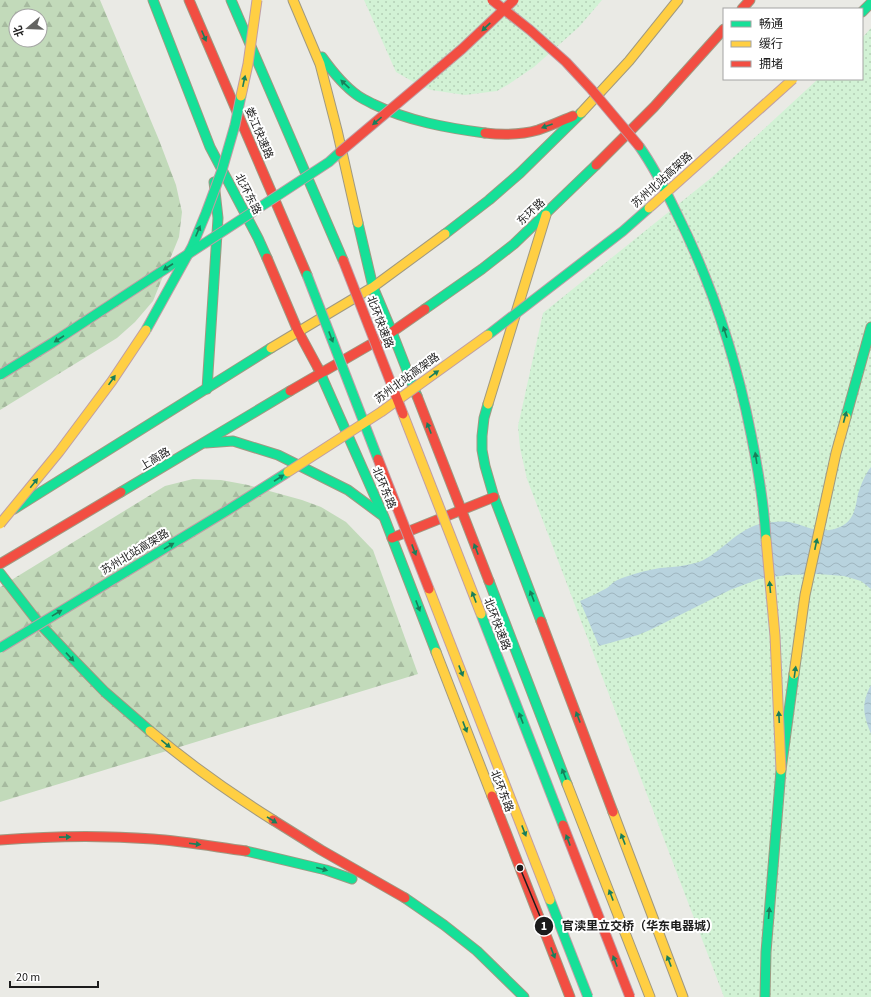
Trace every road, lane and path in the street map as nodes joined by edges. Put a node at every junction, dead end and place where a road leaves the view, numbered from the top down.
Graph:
1 (153, 0) edge
2 (189, 0) edge
3 (231, 0) edge
4 (257, 0) edge
5 (292, 0) edge
6 (492, 0) edge
7 (514, 0) edge
8 (678, 0) edge
9 (750, 0) edge
10 (871, 3) edge
11 (743, 8) edge
12 (863, 11) edge
13 (723, 30) edge
14 (310, 40) junction
15 (792, 80) edge
16 (583, 112) junction
17 (210, 147) junction
18 (546, 214) junction
19 (372, 287) junction
20 (871, 327) edge
21 (298, 331) junction
22 (392, 332) junction
23 (321, 373) junction
24 (0, 375) edge
25 (207, 389) junction
26 (205, 443) junction
27 (494, 497) junction
28 (461, 511) junction
29 (384, 517) junction
30 (0, 518) edge
31 (0, 524) edge
32 (392, 538) junction
33 (0, 564) edge
34 (0, 574) edge
35 (0, 648) edge
36 (781, 770) junction
37 (0, 840) edge
38 (407, 899) junction
39 (524, 997) edge
40 (570, 997) edge
41 (588, 997) edge
42 (630, 997) edge
43 (650, 997) edge
44 (683, 997) edge
45 (765, 997) edge

1 - 17 main road, 北环东路
2 -> 41 main road, 娄江快速路, bridge
42 -> 3 main road, 北环快速路, bridge
31 -> 4 main road, bridge
5 - 14 main road
36 -> 6 main road, bridge
7 -> 24 main road, bridge
8 - 16 main road
9 - 11 main road
10 - 12 main road
13 - 18 main road, 东环路
16 -> 14 main road
14 - 19 main road
35 -> 15 main road, 苏州北站高架路, bridge
16 - 19 main road
17 - 21 main road, 北环东路
17 - 25 main road
18 - 22 main road, 东环路
18 - 27 main road
19 - 21 main road
19 - 22 main road
36 -> 20 main road, bridge
21 - 23 main road, 北环东路
21 - 25 main road
22 - 23 main road, 东环路
28 -> 22 main road
23 - 26 main road, 上高路
23 - 29 main road, 北环东路
25 - 30 main road
26 - 29 main road
26 - 33 main road, 上高路
27 - 28 main road
44 -> 27 main road
28 - 32 main road
43 -> 28 main road
29 - 32 main road, 北环东路
32 -> 40 main road, 北环东路
34 -> 38 main road
45 -> 36 main road
37 -> 38 main road
38 - 39 main road

